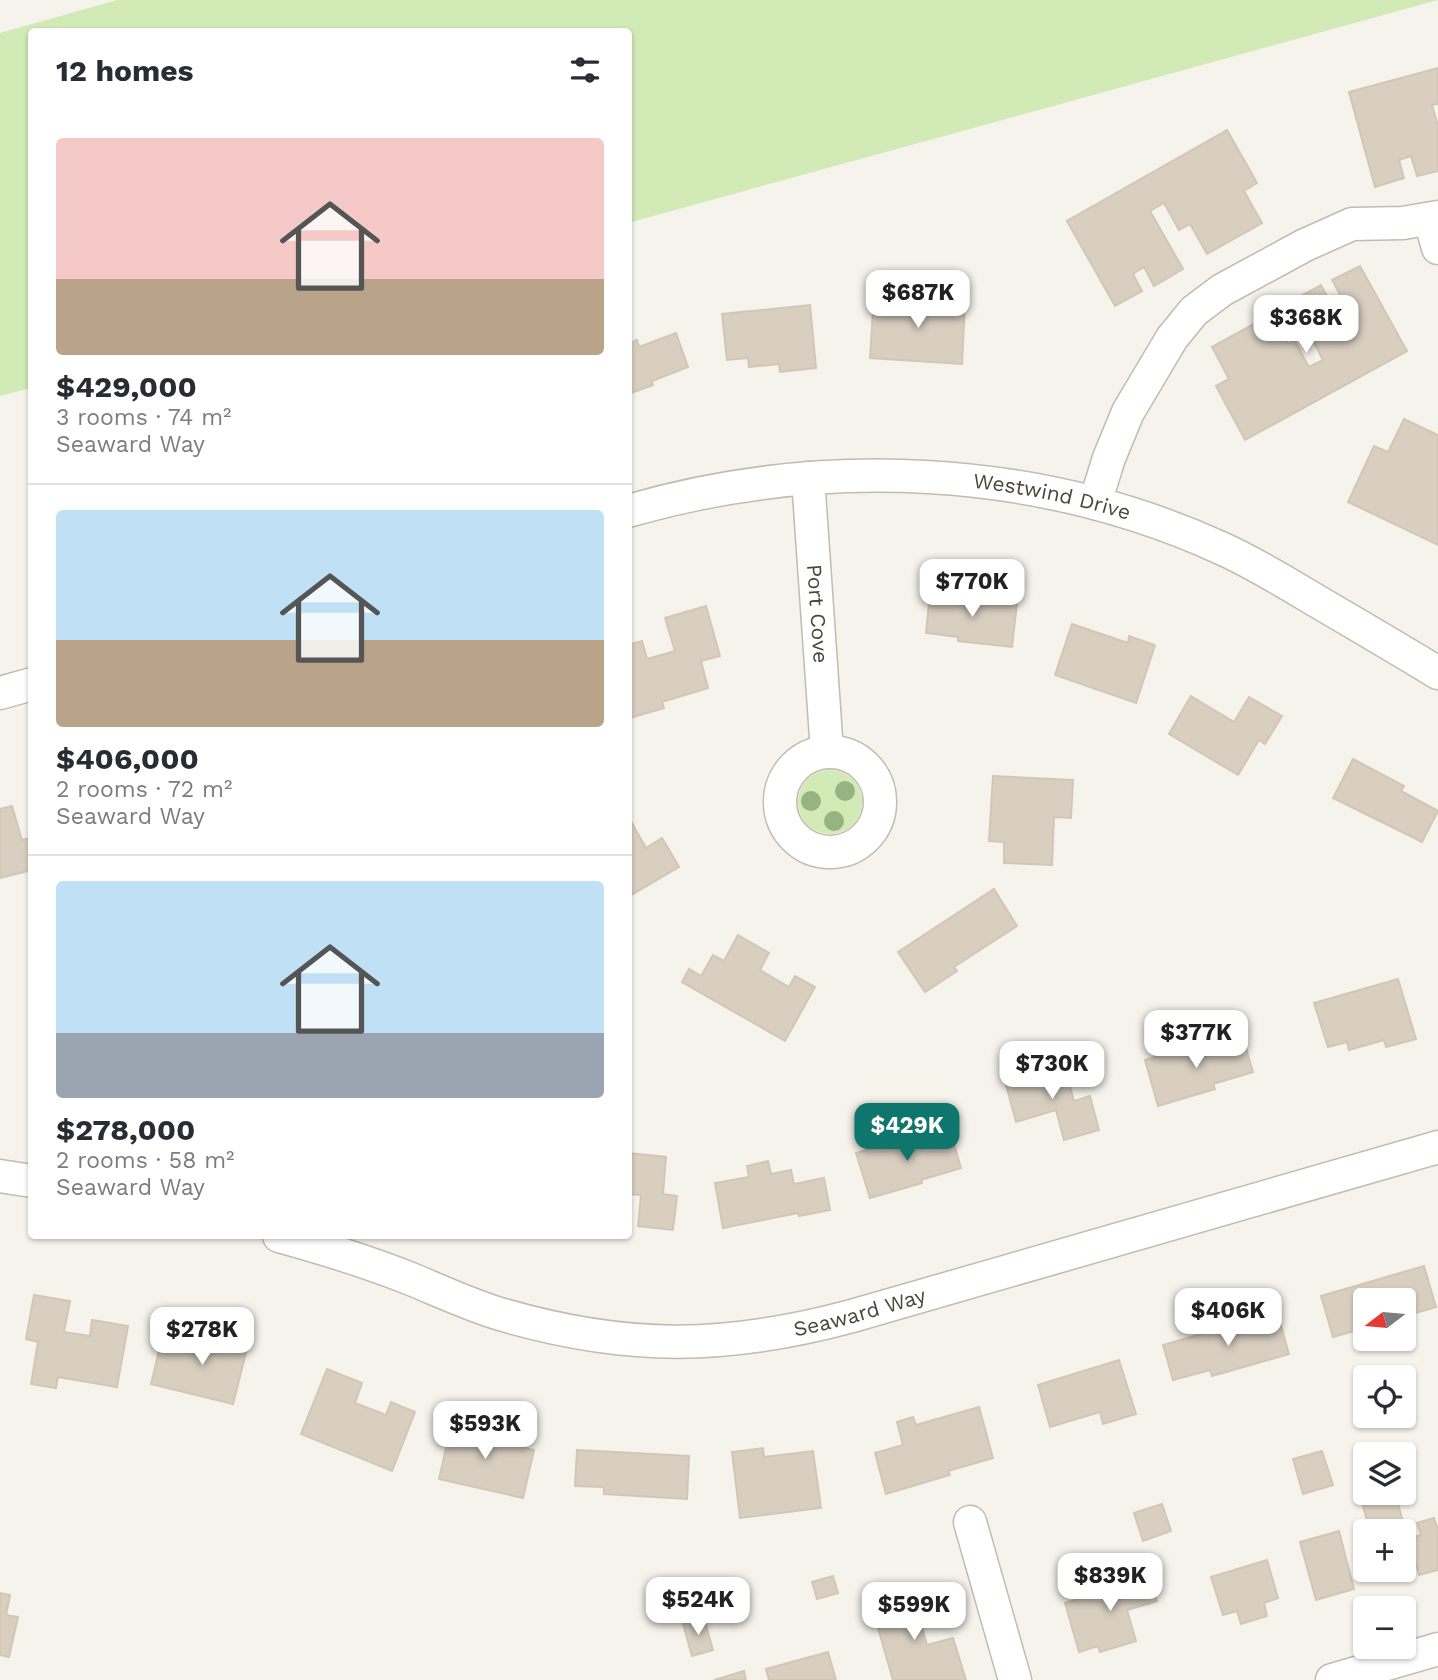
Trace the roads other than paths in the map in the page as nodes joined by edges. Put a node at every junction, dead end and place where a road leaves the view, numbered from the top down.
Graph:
1 (1435, 228) edge
2 (808, 478) junction
3 (1095, 503) junction
4 (632, 510) edge
5 (1438, 673) edge
6 (28, 685) edge
7 (0, 693) edge
8 (827, 752) dead end
9 (1438, 1147) edge
10 (0, 1176) edge
11 (28, 1180) edge
12 (288, 1239) edge
13 (970, 1522) dead end
14 (1438, 1649) edge
15 (1015, 1680) edge
16 (1332, 1680) edge

1 - 3 street
2 - 3 street, Westwind Drive
2 - 4 street, Westwind Drive
2 - 8 street, Port Cove
3 - 5 street, Westwind Drive
6 - 7 street
9 - 12 street, Seaward Way
10 - 11 street
13 - 15 street
14 - 16 street

